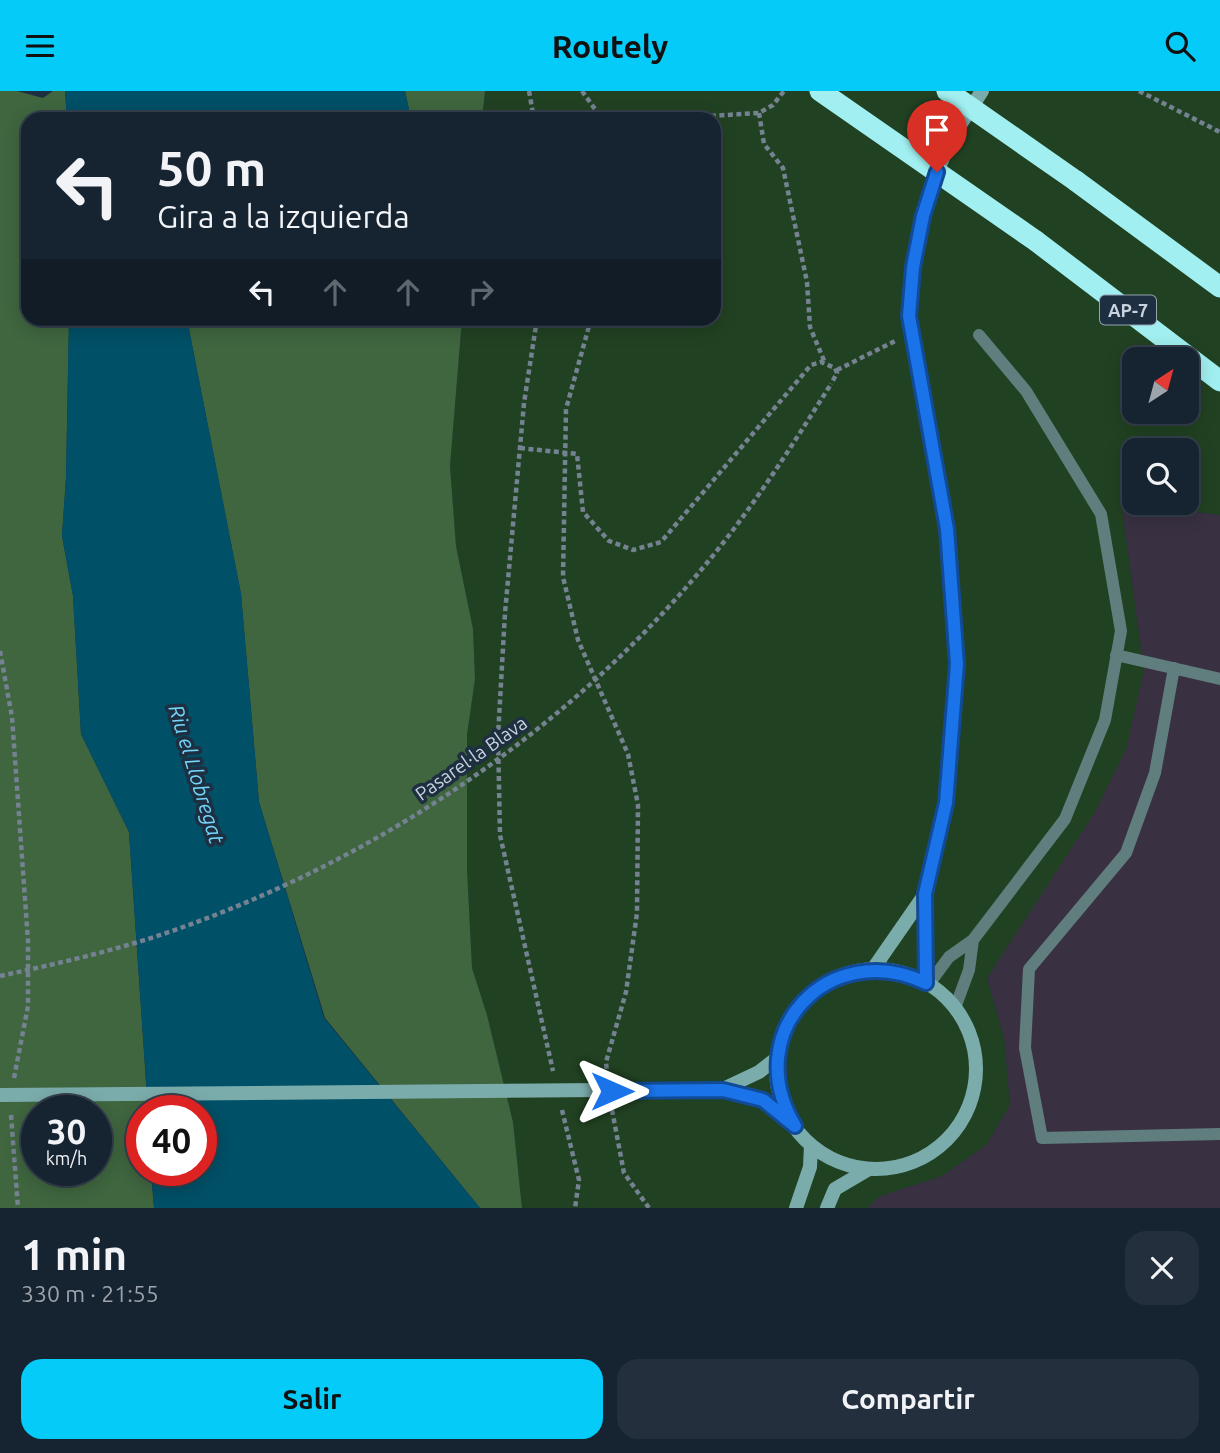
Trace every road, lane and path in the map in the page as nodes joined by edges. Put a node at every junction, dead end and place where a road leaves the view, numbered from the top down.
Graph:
1 (529, 91) edge
2 (582, 91) edge
3 (784, 91) edge
4 (820, 91) edge
5 (947, 91) edge
6 (982, 91) edge
7 (1139, 91) edge
8 (533, 112) edge
9 (598, 112) edge
10 (759, 113) junction
11 (721, 115) edge
12 (1220, 132) edge
13 (1220, 287) edge
14 (536, 326) edge
15 (589, 326) edge
16 (912, 332) junction
17 (979, 334) dead end
18 (826, 364) junction
19 (837, 370) junction
20 (1220, 381) edge
21 (520, 448) junction
22 (564, 452) junction
23 (0, 654) edge
24 (1116, 655) junction
25 (1174, 668) junction
26 (1220, 679) edge
27 (925, 894) junction
28 (974, 940) junction
29 (873, 969) junction
30 (0, 976) edge
31 (927, 984) junction
32 (955, 1008) junction
33 (777, 1058) junction
34 (553, 1073) dead end
35 (608, 1076) dead end
36 (723, 1090) junction
37 (8, 1094) edge
38 (560, 1100) dead end
39 (612, 1104) dead end
40 (795, 1126) junction
41 (1220, 1134) edge
42 (811, 1145) junction
43 (869, 1169) junction
44 (18, 1208) edge
45 (575, 1208) edge
46 (649, 1208) edge
47 (796, 1208) edge
48 (827, 1208) edge

1 - 8 path
2 - 9 path
3 - 10 path
4 - 20 highway, AP-7, bridge
5 - 13 highway, bridge
6 - 16 street
7 - 12 path
10 - 11 path
10 - 18 path
14 - 21 path
15 - 22 path
16 - 19 path
16 - 27 street
17 - 24 lane
18 - 19 path
18 - 22 path
19 - 30 path, Pasarel·la Blava, bridge
21 - 22 path
21 - 34 path
22 - 35 path
23 - 37 path
24 - 25 lane
24 - 28 lane
25 - 26 lane
25 - 41 lane
27 - 29 street
27 - 31 street
28 - 31 lane
28 - 32 lane
29 - 31 street
29 - 33 street
31 - 32 street
32 - 43 street
33 - 36 street
33 - 40 street
36 - 37 street, bridge
36 - 40 street
37 - 44 path
38 - 45 path
39 - 46 path
40 - 42 street
42 - 43 street
42 - 47 street
43 - 48 street

